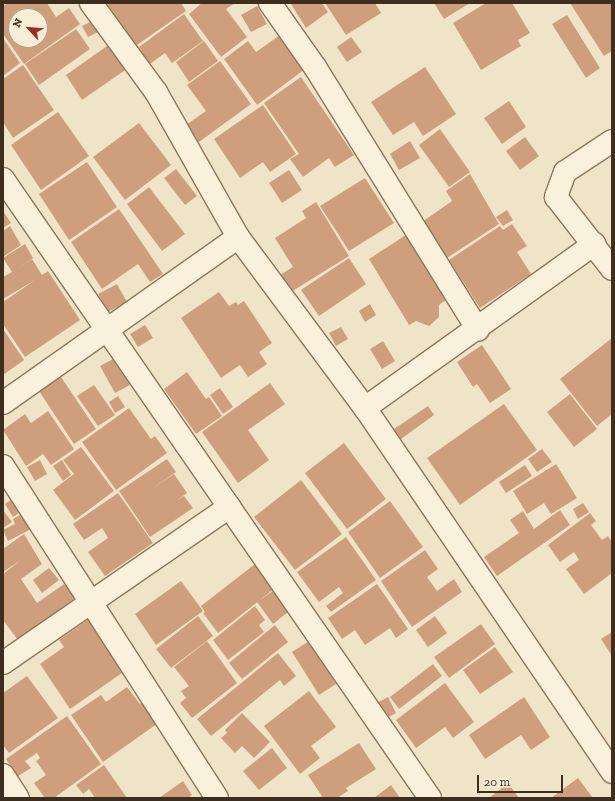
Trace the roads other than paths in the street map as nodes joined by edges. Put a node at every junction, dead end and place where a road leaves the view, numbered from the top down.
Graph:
1 (90, 3) edge
2 (270, 3) edge
3 (612, 141) edge
4 (3, 179) edge
5 (238, 237) junction
6 (594, 244) junction
7 (612, 269) edge
8 (109, 330) junction
9 (478, 330) junction
10 (3, 403) edge
11 (365, 408) junction
12 (3, 466) edge
13 (229, 507) junction
14 (90, 604) junction
15 (3, 663) edge
16 (612, 772) edge
17 (3, 775) edge
18 (18, 798) edge
19 (217, 798) edge
20 (430, 798) edge

1 - 5 street
2 - 9 street
3 - 6 street
4 - 8 street
5 - 8 street
5 - 11 street
6 - 7 street
6 - 9 street
8 - 10 street
8 - 13 street
9 - 11 street
11 - 16 street
12 - 14 street
13 - 14 street
13 - 20 street
14 - 15 street
14 - 19 street
17 - 18 street

